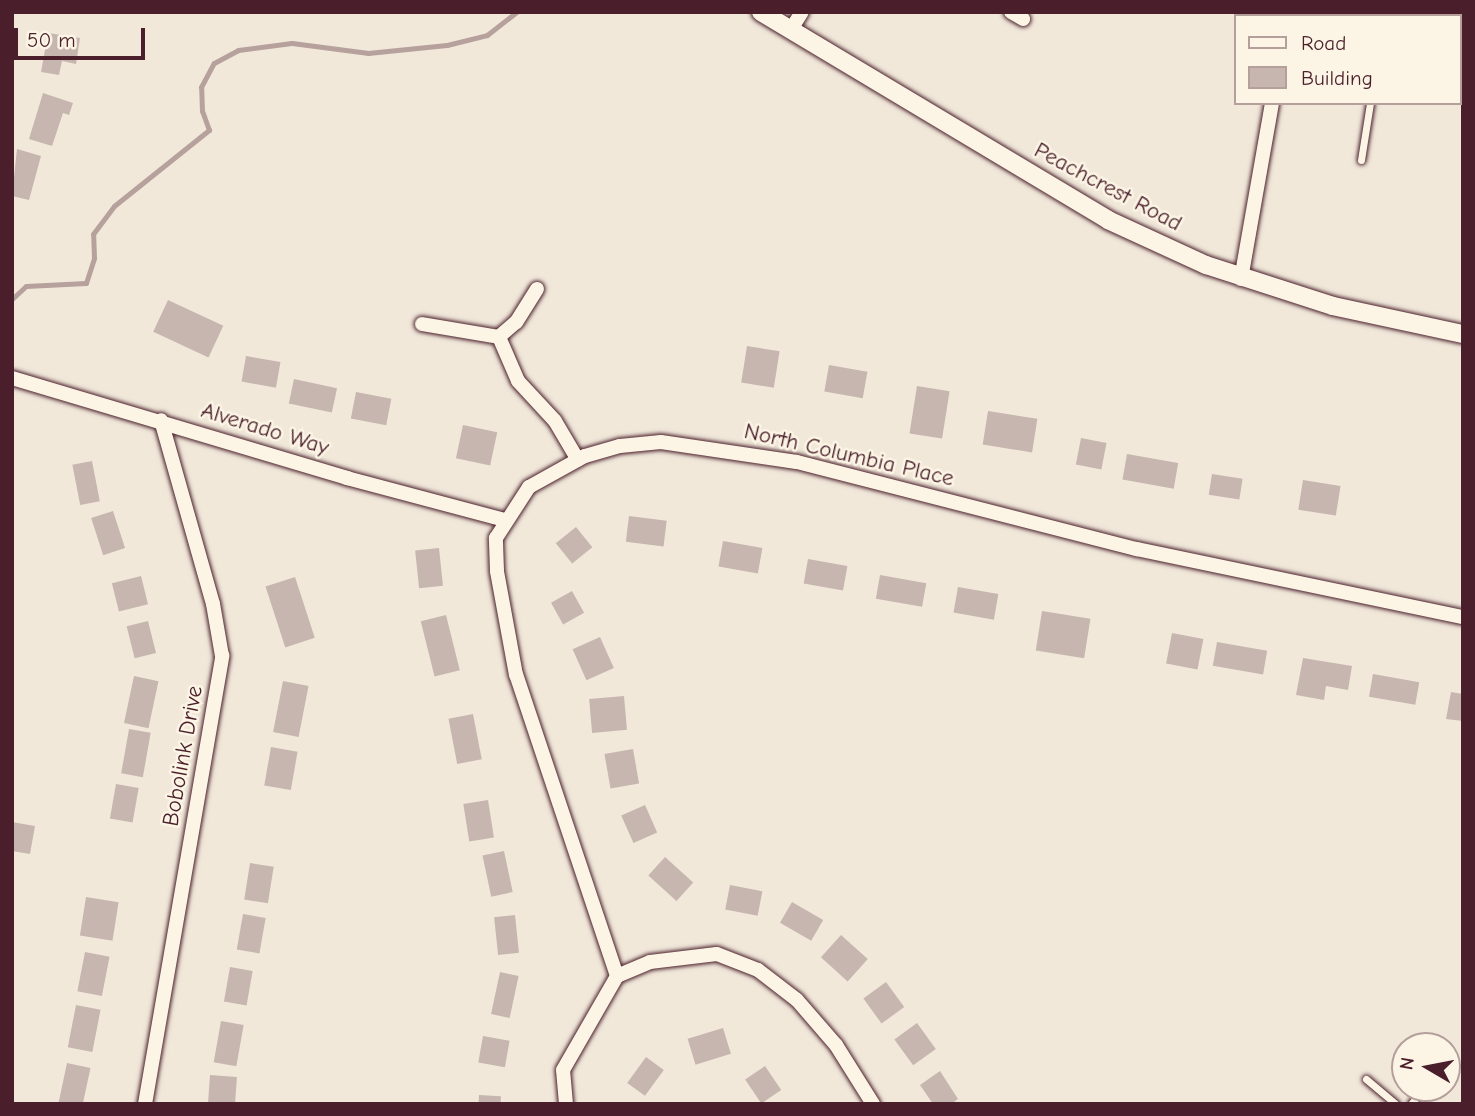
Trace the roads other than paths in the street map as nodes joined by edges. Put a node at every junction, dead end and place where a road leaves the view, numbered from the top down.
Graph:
1 (761, 12) edge
2 (802, 12) edge
3 (790, 31) junction
4 (1272, 105) edge
5 (1370, 105) edge
6 (1361, 160) dead end
7 (1241, 279) junction
8 (537, 289) dead end
9 (422, 324) dead end
10 (1463, 334) edge
11 (499, 337) junction
12 (12, 378) edge
13 (161, 420) junction
14 (578, 460) junction
15 (505, 520) junction
16 (1463, 617) edge
17 (617, 976) junction
18 (1366, 1079) dead end
19 (145, 1104) edge
20 (566, 1104) edge
21 (873, 1104) edge
22 (1396, 1104) edge

1 - 3 street, Peachcrest Road
2 - 3 street
3 - 7 street, Peachcrest Road
4 - 7 street
5 - 6 lane
7 - 10 street, Peachcrest Road
8 - 11 street
9 - 11 street
11 - 14 street
12 - 13 street, Alverado Way
13 - 15 street, Alverado Way
13 - 19 street, Bobolink Drive
14 - 15 street, North Columbia Place
14 - 16 street, North Columbia Place
15 - 17 street, North Columbia Place
17 - 20 street
17 - 21 street
18 - 22 lane

